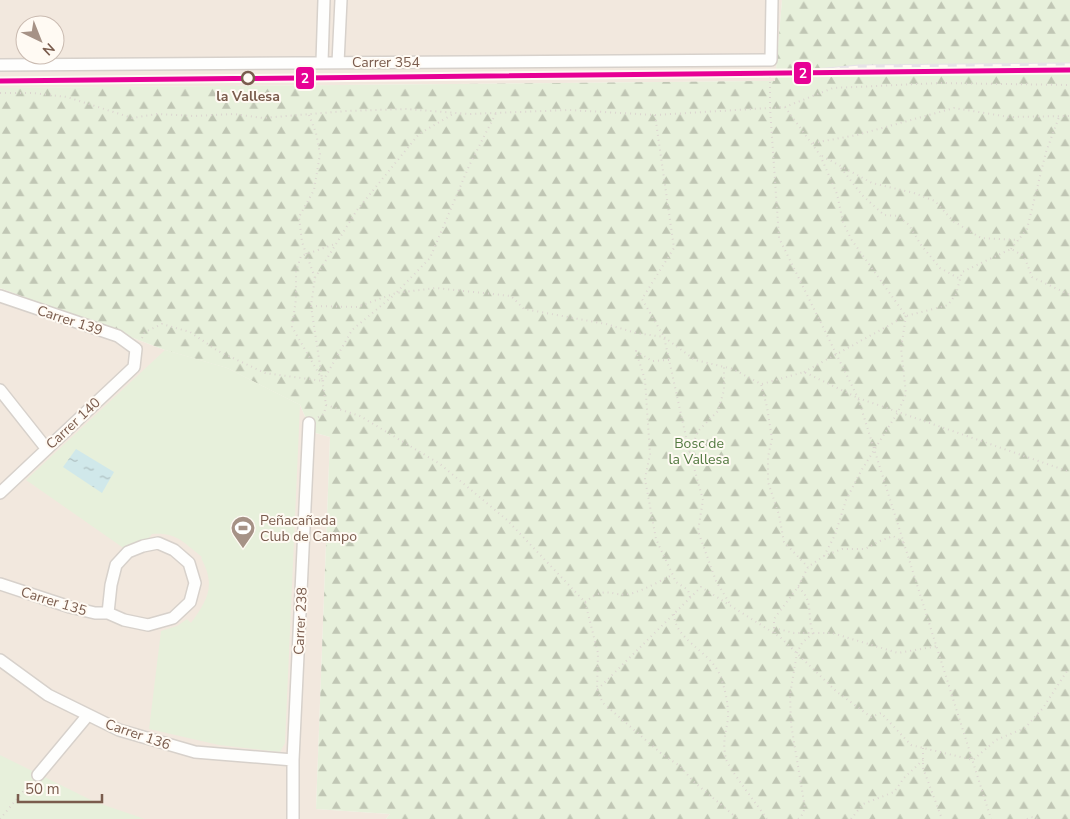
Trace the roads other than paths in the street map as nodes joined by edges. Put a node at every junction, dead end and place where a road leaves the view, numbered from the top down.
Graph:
1 (324, 0) edge
2 (341, 0) edge
3 (772, 0) edge
4 (322, 62) junction
5 (338, 63) junction
6 (0, 65) edge
7 (1, 298) edge
8 (136, 350) joint
9 (0, 390) edge
10 (309, 423) road end
11 (46, 448) junction
12 (0, 493) edge
13 (0, 584) edge
14 (108, 613) junction
15 (0, 660) edge
16 (88, 715) junction
17 (293, 760) junction
18 (38, 775) road end
19 (293, 819) edge

1 - 4 street
2 - 5 street
3 - 5 street, Carrer 354
4 - 5 street, Carrer 354
4 - 6 street, Carrer 354
7 - 8 street, Carrer 139
8 - 11 street, Carrer 140
9 - 11 street
10 - 17 street, Carrer 238
11 - 12 street, Carrer 140
13 - 14 street, Carrer 135
14 - 14 street, Carrer 135
15 - 16 street, Carrer 136
16 - 17 street, Carrer 136
16 - 18 street
17 - 19 street, Carrer 238

